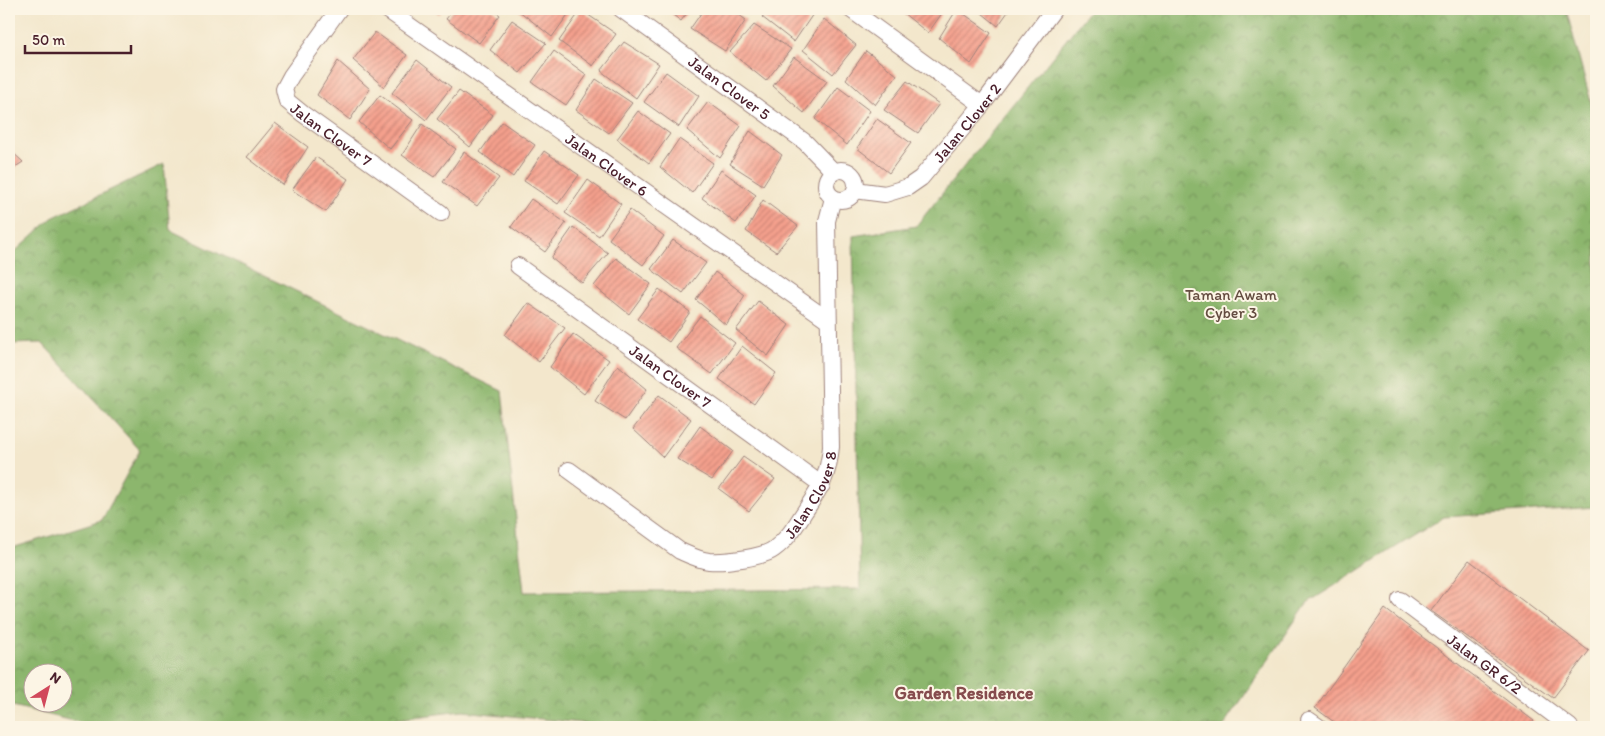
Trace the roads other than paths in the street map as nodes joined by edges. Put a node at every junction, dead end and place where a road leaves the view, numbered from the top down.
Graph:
1 (339, 9) edge
2 (386, 9) edge
3 (621, 9) edge
4 (850, 9) edge
5 (1054, 9) edge
6 (982, 105) junction
7 (834, 172) junction
8 (855, 190) junction
9 (833, 198) junction
10 (441, 213) dead end
11 (518, 266) dead end
12 (828, 320) junction
13 (569, 470) dead end
14 (822, 485) junction
15 (1400, 600) dead end
16 (1567, 726) edge

1 - 10 street, Jalan Clover 7
2 - 12 street, Jalan Clover 6
3 - 7 street, Jalan Clover 5
4 - 6 street
5 - 6 street, Jalan Clover 2
6 - 8 street, Jalan Clover 2
7 - 8 street
7 - 9 street
8 - 9 street
9 - 12 street, Jalan Clover 8
11 - 14 street, Jalan Clover 7
12 - 14 street, Jalan Clover 8
13 - 14 street, Jalan Clover 8
15 - 16 street, Jalan GR 6/2

